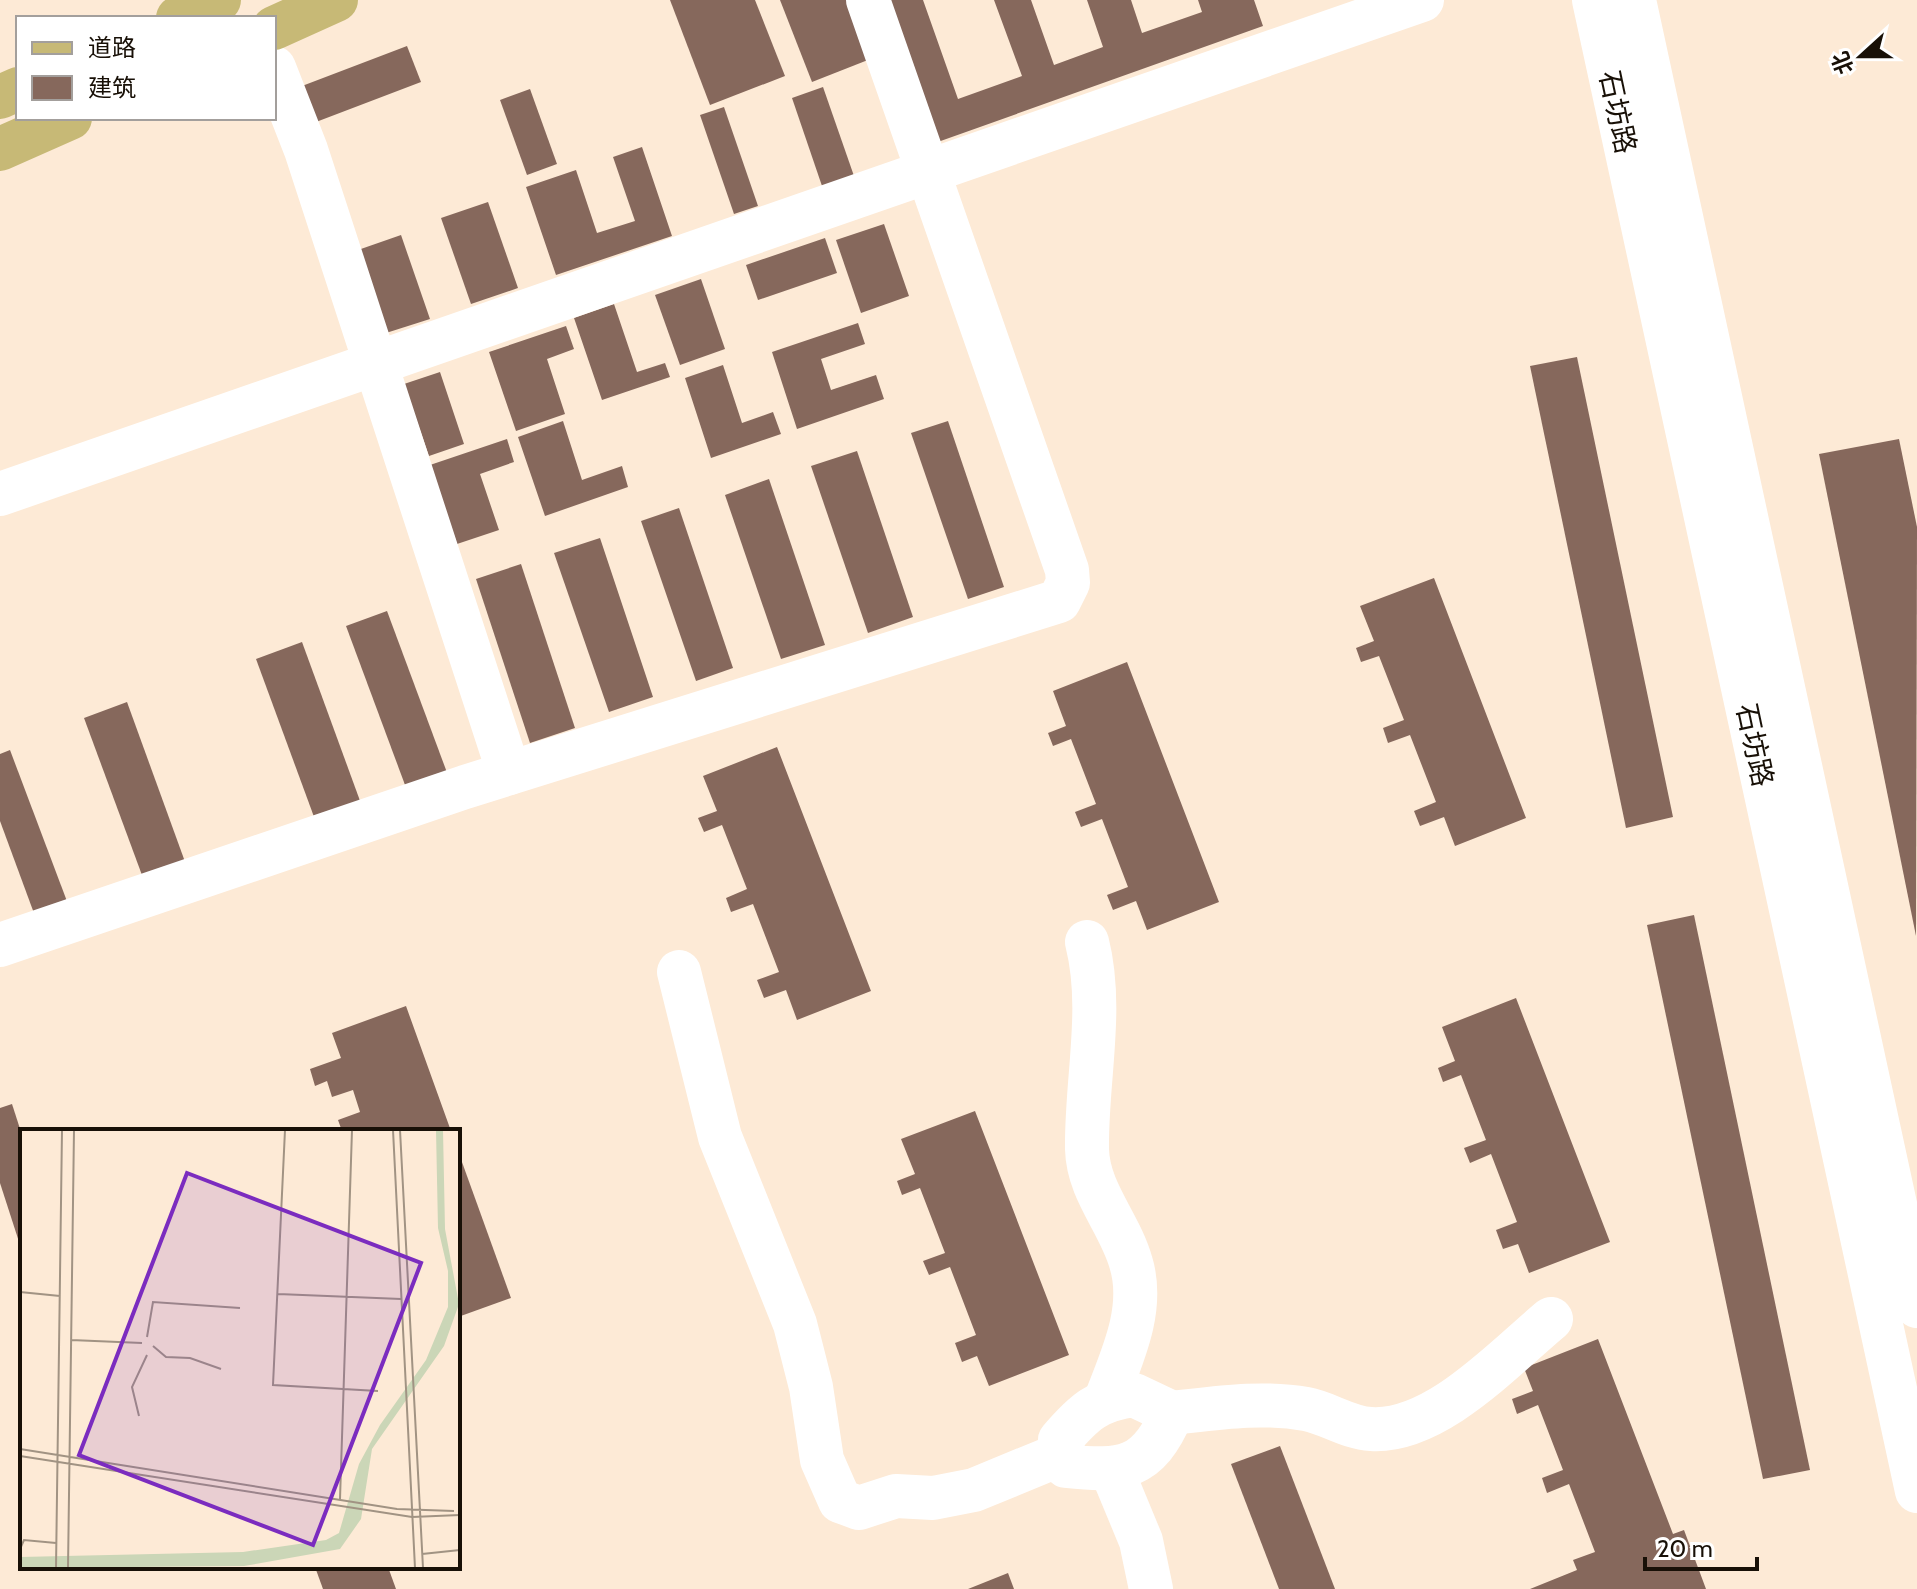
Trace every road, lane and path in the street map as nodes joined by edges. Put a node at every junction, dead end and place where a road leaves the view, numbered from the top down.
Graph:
1 (219, 0) edge
2 (336, 0) edge
3 (868, 0) edge
4 (1422, 0) edge
5 (1594, 0) edge
6 (1634, 0) edge
7 (183, 16) edge
8 (276, 27) edge
9 (276, 73) edge
10 (65, 120) edge
11 (0, 149) edge
12 (927, 172) junction
13 (375, 364) junction
14 (0, 494) edge
15 (509, 773) junction
16 (1087, 942) dead end
17 (0, 945) edge
18 (679, 972) dead end
19 (1917, 1306) edge
20 (1551, 1319) dead end
21 (1106, 1399) junction
22 (1172, 1413) junction
23 (1064, 1453) junction
24 (1112, 1471) junction
25 (1917, 1491) edge
26 (1151, 1589) edge

1 - 7 main road
2 - 8 main road
3 - 12 street
4 - 12 street
5 - 25 street, 石坊路
6 - 19 street, 石坊路
9 - 13 street
10 - 11 main road
12 - 13 street
12 - 15 street
13 - 14 street
13 - 15 street
15 - 17 street
16 - 21 street
18 - 23 street
20 - 22 street
21 - 22 street
21 - 23 street
22 - 24 street
23 - 24 street
24 - 26 street

